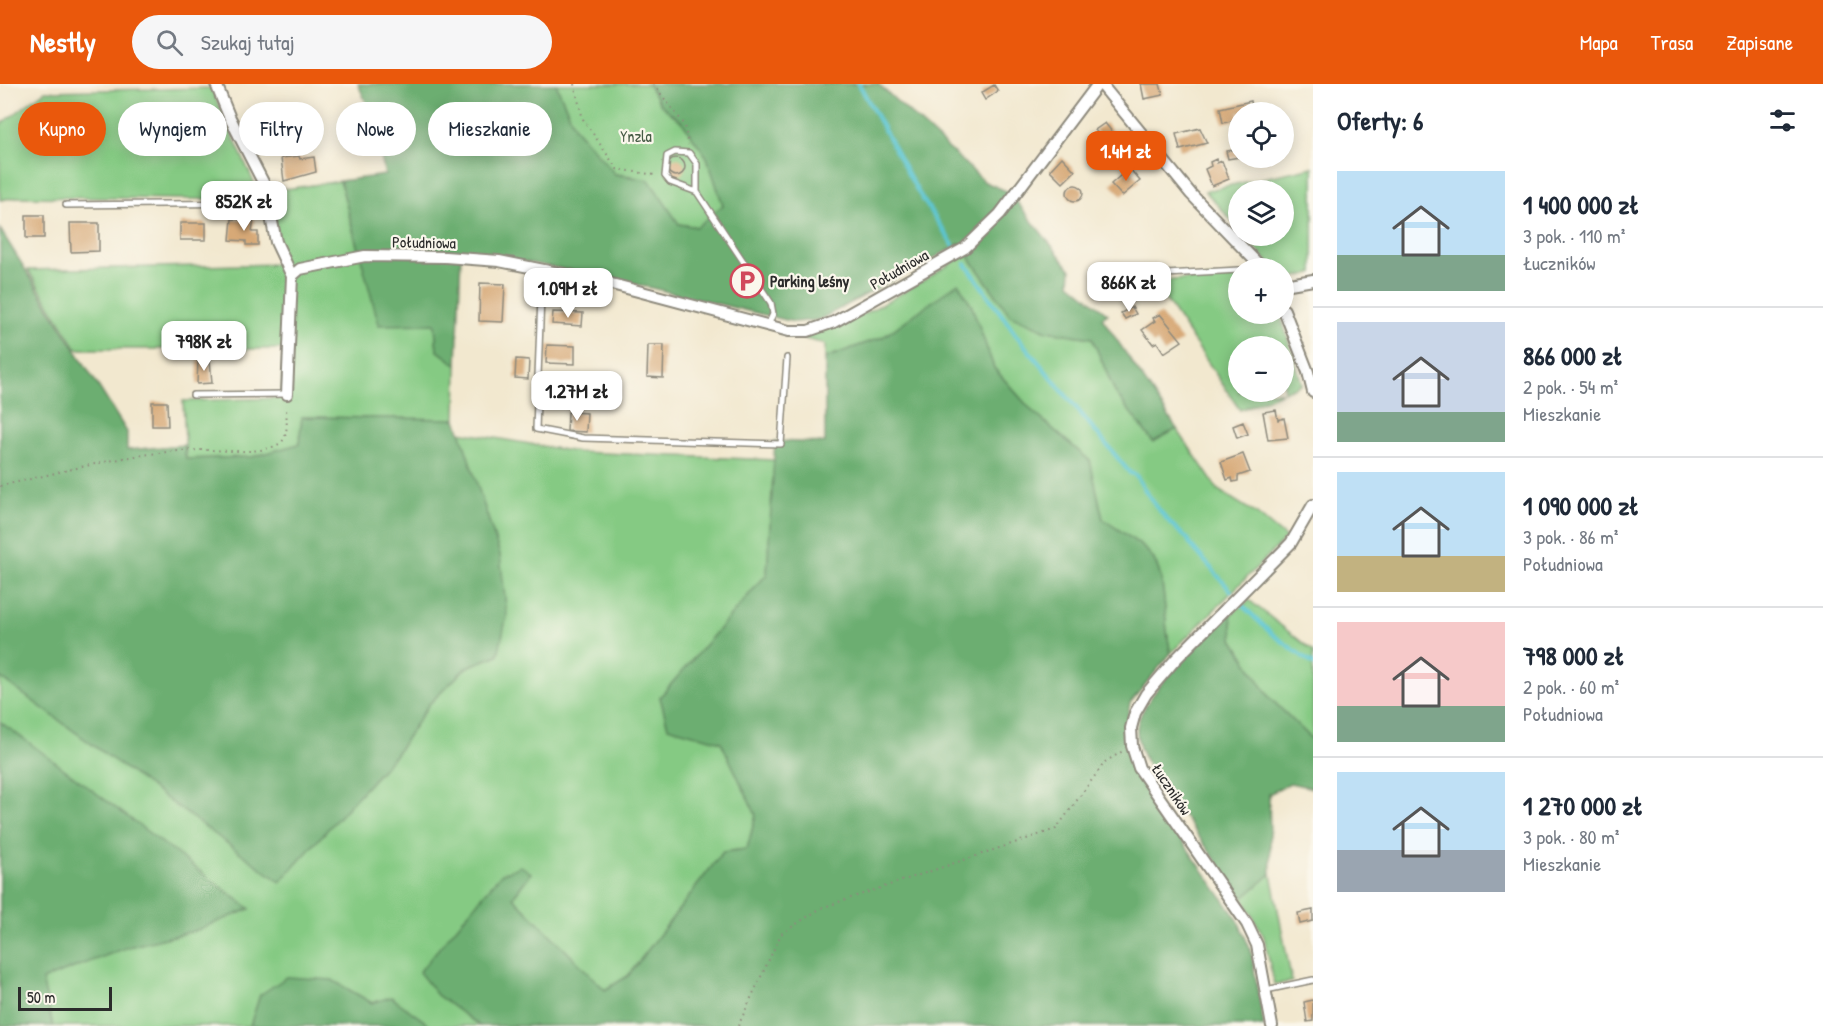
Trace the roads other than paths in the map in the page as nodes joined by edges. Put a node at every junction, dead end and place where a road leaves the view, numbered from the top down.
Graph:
1 (216, 84) edge
2 (1100, 84) edge
3 (697, 192) junction
4 (268, 203) junction
5 (66, 205) dead end
6 (1252, 258) edge
7 (542, 269) junction
8 (1228, 271) edge
9 (292, 276) junction
10 (1313, 280) edge
11 (1294, 283) edge
12 (1141, 288) dead end
13 (1290, 324) edge
14 (767, 327) junction
15 (787, 358) dead end
16 (1313, 392) edge
17 (287, 394) joint
18 (193, 395) dead end
19 (1313, 505) edge
20 (1313, 980) edge
21 (1266, 990) junction
22 (1272, 1026) edge

1 - 4 street
2 - 6 street
2 - 14 street, Południowa
3 - 3 lane
3 - 14 lane
4 - 5 lane
4 - 9 street
7 - 9 street, Południowa
7 - 14 street, Południowa
7 - 15 lane
8 - 12 lane
9 - 17 street
10 - 11 street
13 - 16 street
17 - 18 lane
19 - 21 street, Łuczników
20 - 21 lane
21 - 22 street, Łuczników

